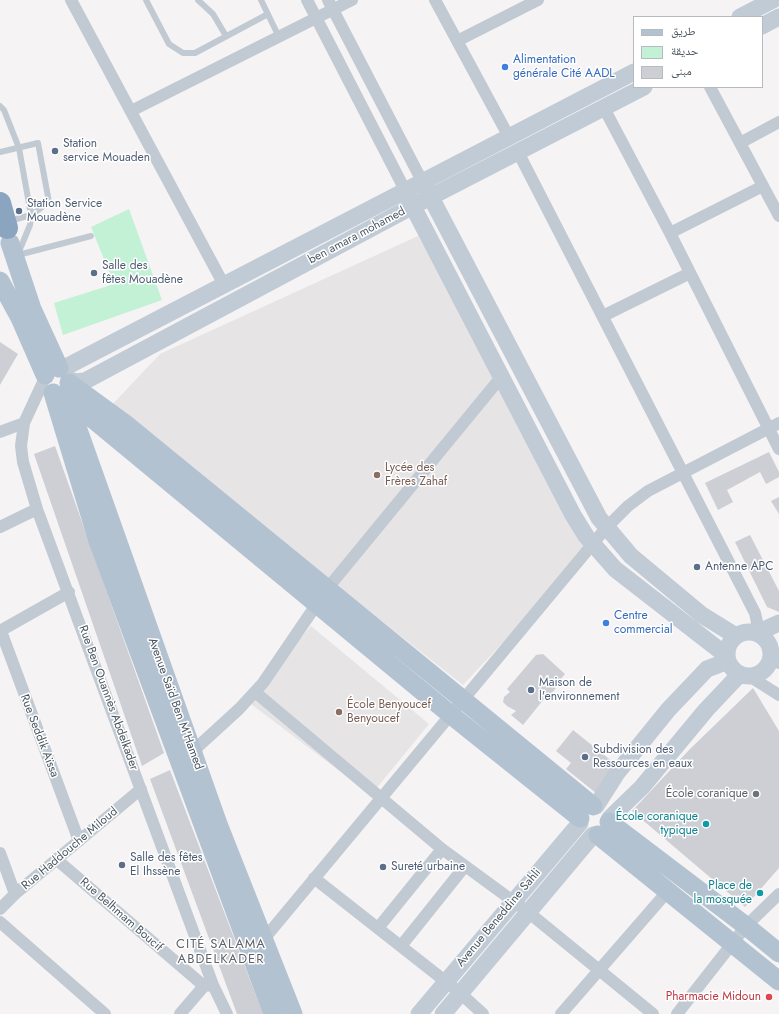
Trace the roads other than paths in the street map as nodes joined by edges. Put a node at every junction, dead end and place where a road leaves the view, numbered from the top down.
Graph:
1 (71, 0) edge
2 (146, 0) edge
3 (198, 0) edge
4 (261, 0) edge
5 (307, 0) edge
6 (352, 0) edge
7 (435, 0) edge
8 (538, 0) edge
9 (773, 0) edge
10 (331, 5) edge
11 (268, 14) junction
12 (742, 16) edge
13 (317, 18) junction
14 (779, 18) edge
15 (763, 26) edge
16 (226, 36) junction
17 (279, 37) junction
18 (457, 41) junction
19 (633, 73) edge
20 (642, 88) edge
21 (711, 88) edge
22 (0, 106) edge
23 (604, 108) junction
24 (131, 111) junction
25 (779, 122) edge
26 (509, 137) junction
27 (740, 143) junction
28 (19, 148) junction
29 (0, 152) edge
30 (518, 152) junction
31 (422, 181) junction
32 (763, 186) junction
33 (405, 190) junction
34 (430, 197) junction
35 (413, 206) junction
36 (31, 216) junction
37 (779, 216) edge
38 (670, 234) junction
39 (7, 236) edge
40 (90, 236) dead end
41 (690, 273) junction
42 (224, 285) junction
43 (2, 288) edge
44 (603, 316) junction
45 (502, 376) junction
46 (59, 381) junction
47 (24, 423) junction
48 (779, 423) edge
49 (768, 428) junction
50 (0, 432) edge
51 (779, 449) edge
52 (683, 472) junction
53 (37, 510) junction
54 (0, 527) edge
55 (606, 528) junction
56 (592, 544) junction
57 (69, 592) junction
58 (323, 597) junction
59 (779, 623) edge
60 (0, 631) edge
61 (756, 632) junction
62 (736, 636) junction
63 (775, 655) edge
64 (728, 658) junction
65 (744, 675) junction
66 (255, 692) junction
67 (779, 695) edge
68 (464, 700) junction
69 (451, 715) junction
70 (192, 752) junction
71 (141, 789) junction
72 (381, 797) junction
73 (595, 820) junction
74 (79, 841) junction
75 (442, 849) junction
76 (0, 853) edge
77 (56, 859) junction
78 (465, 866) junction
79 (314, 878) junction
80 (667, 892) junction
81 (15, 894) junction
82 (779, 894) edge
83 (512, 902) junction
84 (0, 910) edge
85 (528, 912) junction
86 (0, 922) edge
87 (746, 926) junction
88 (378, 928) junction
89 (264, 940) junction
90 (733, 943) junction
91 (401, 946) junction
92 (779, 953) edge
93 (599, 970) junction
94 (445, 981) junction
95 (779, 981) edge
96 (209, 986) junction
97 (459, 992) junction
98 (105, 1014) edge
99 (180, 1014) edge
100 (227, 1014) edge
101 (274, 1014) edge
102 (293, 1014) edge
103 (419, 1014) edge
104 (443, 1014) edge
105 (483, 1014) edge
106 (561, 1014) edge
107 (653, 1014) edge
108 (677, 1014) edge

1 - 24 street
2 - 16 lane
3 - 16 lane
4 - 11 lane
5 - 13 street
6 - 10 street
7 - 18 street
8 - 18 street
9 - 12 street
10 - 13 street
10 - 31 street
11 - 16 lane
11 - 17 lane
13 - 17 street
13 - 33 street
14 - 15 street
17 - 24 street
18 - 26 street
19 - 26 street, ben amara mohamed
20 - 23 street, ben amara mohamed
21 - 27 street
22 - 28 lane
23 - 30 street, ben amara mohamed
23 - 38 street
24 - 42 street
25 - 27 street
26 - 31 street, ben amara mohamed
27 - 32 street
28 - 29 lane
28 - 36 lane
28 - 36 lane
30 - 34 street, ben amara mohamed
30 - 44 street
31 - 33 street, ben amara mohamed
31 - 34 street
32 - 37 street
32 - 38 street
33 - 35 street
33 - 42 street, ben amara mohamed
34 - 35 street, ben amara mohamed
34 - 55 street
35 - 45 street
35 - 46 street, ben amara mohamed
36 - 39 lane
36 - 39 lane
38 - 41 street
39 - 40 lane
39 - 46 main road, Avenue Saïd Ben M'Hamed
41 - 44 street
41 - 49 street
42 - 46 street, ben amara mohamed
43 - 46 main road, Avenue Saïd Ben M'Hamed
44 - 52 street
45 - 56 street
45 - 58 street
46 - 47 street, Rue Ben Ouannès Abdelkader
46 - 58 main road
46 - 70 main road, Avenue Saïd Ben M'Hamed
46 - 101 main road, Avenue Saïd Ben M'Hamed
47 - 50 street
47 - 53 street, Rue Ben Ouannès Abdelkader
48 - 49 street
49 - 51 street
49 - 52 street
52 - 55 street
52 - 61 street
53 - 54 street
53 - 57 street, Rue Ben Ouannès Abdelkader
55 - 56 street
55 - 62 street
56 - 64 street
56 - 68 street
57 - 60 street
57 - 71 street, Rue Ben Ouannès Abdelkader
58 - 66 street
58 - 68 main road
58 - 69 main road
59 - 61 street
60 - 74 street, Rue Seddik Aïssa
61 - 62 street
61 - 63 street
62 - 64 street
63 - 65 street
64 - 65 street
64 - 73 street, Avenue Beneddine Sahli
65 - 67 street
65 - 73 street, Avenue Beneddine Sahli
66 - 70 street
66 - 72 street
68 - 69 street
68 - 73 main road
69 - 72 street
69 - 73 main road
70 - 89 main road, Avenue Saïd Ben M'Hamed
71 - 74 street, Rue Haddouche Miloud
71 - 96 street, Rue Ben Ouannès Abdelkader
72 - 75 street
72 - 79 street
73 - 80 main road
73 - 83 street, Avenue Beneddine Sahli
73 - 85 street, Avenue Beneddine Sahli
73 - 87 main road
74 - 77 street, Rue Haddouche Miloud
75 - 78 street
75 - 88 street
76 - 81 street
77 - 81 street, Rue Haddouche Miloud
77 - 96 street, Rue Belhmam Boucif
78 - 83 street
78 - 91 street
79 - 88 street
79 - 89 street
80 - 90 main road
80 - 93 street
81 - 84 street, Rue Haddouche Miloud
82 - 87 street
83 - 85 street
83 - 94 street, Avenue Beneddine Sahli
85 - 93 street
85 - 97 street, Avenue Beneddine Sahli
86 - 98 street
87 - 90 street
87 - 92 main road
88 - 91 street
89 - 102 main road, Avenue Saïd Ben M'Hamed
90 - 95 main road
90 - 108 street
91 - 94 street
93 - 106 street
93 - 107 street
94 - 97 street
94 - 103 street, Avenue Beneddine Sahli
96 - 99 street
96 - 100 street, Rue Ben Ouannès Abdelkader
97 - 104 street, Avenue Beneddine Sahli
97 - 105 street

